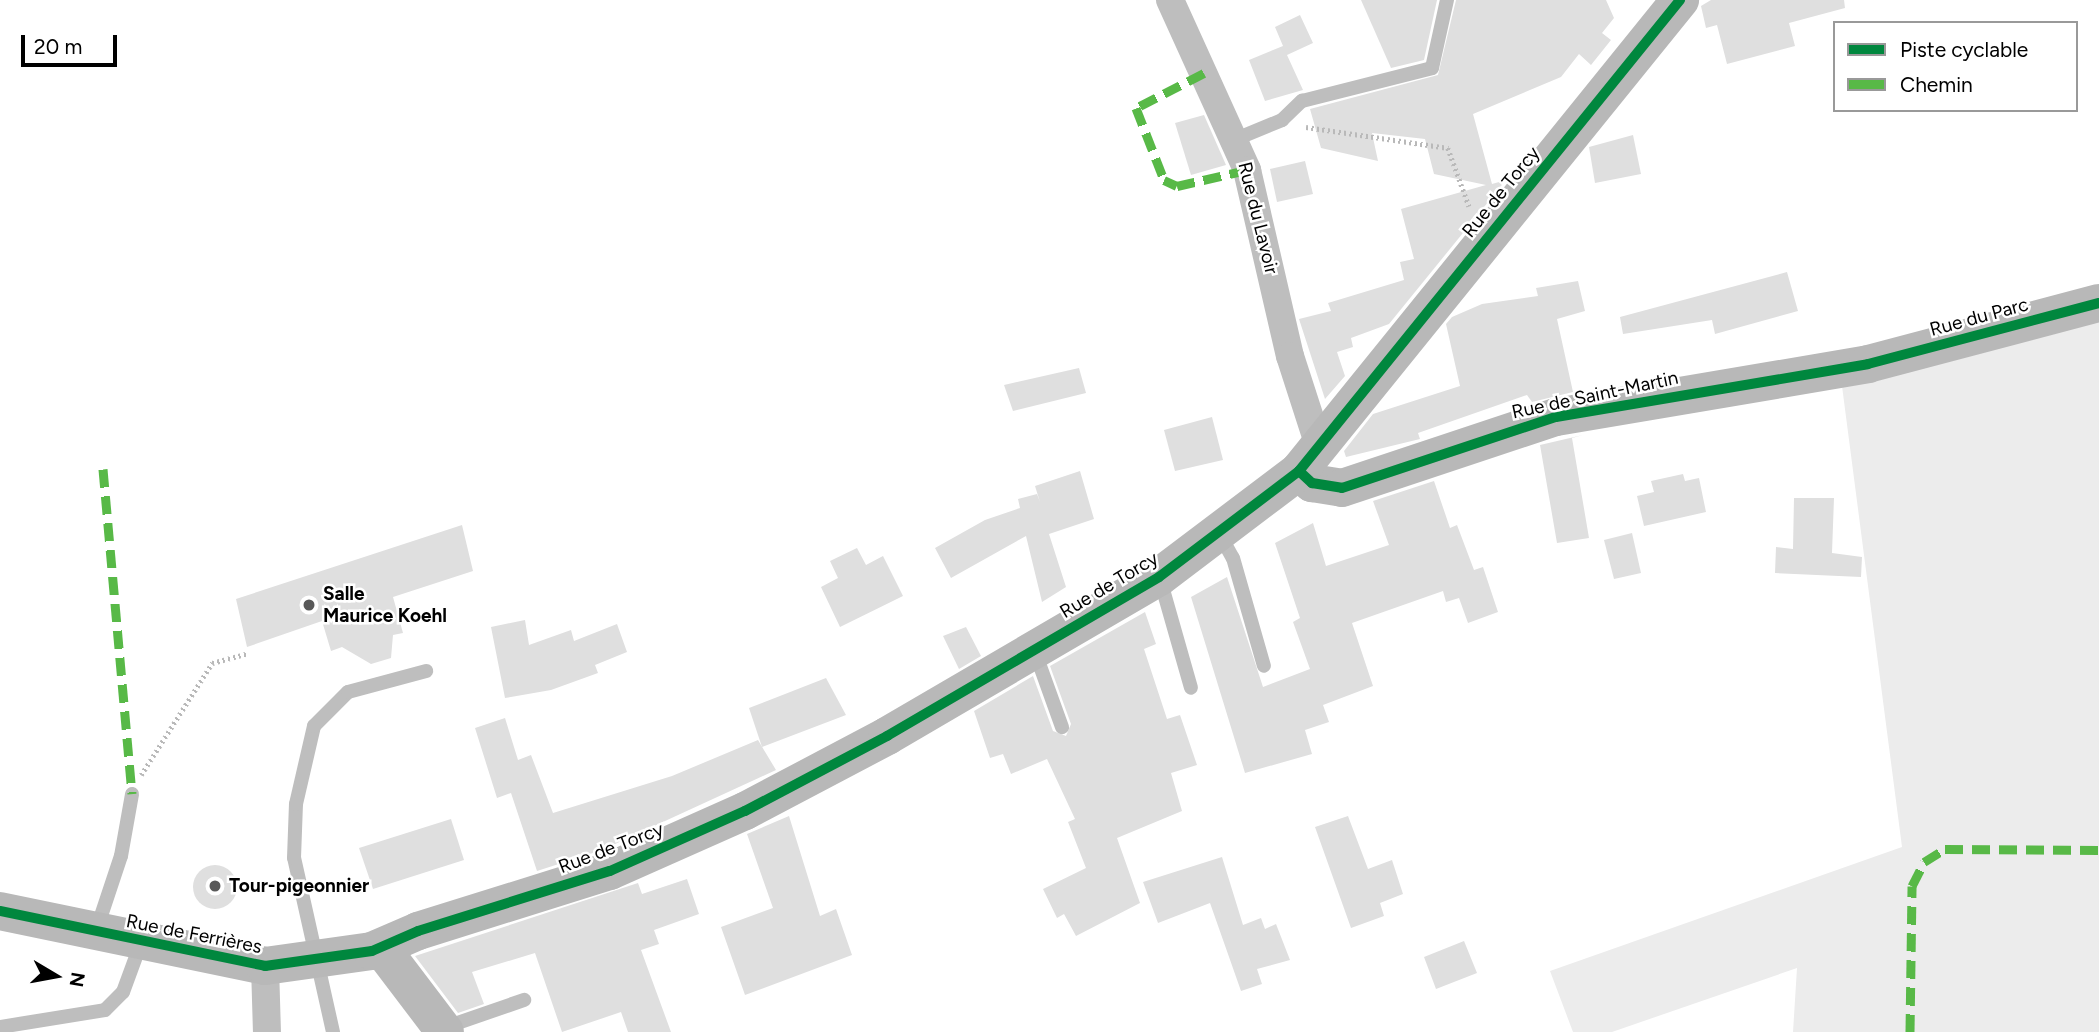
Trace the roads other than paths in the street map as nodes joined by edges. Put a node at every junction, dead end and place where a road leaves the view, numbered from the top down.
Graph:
1 (1170, 0) edge
2 (1447, 0) edge
3 (1677, 4) edge
4 (1236, 139) junction
5 (2099, 303) edge
6 (1868, 364) joint
7 (1309, 459) junction
8 (1219, 532) junction
9 (1159, 577) junction
10 (1034, 650) junction
11 (1264, 666) dead end
12 (426, 671) dead end
13 (1191, 688) dead end
14 (1062, 727) dead end
15 (132, 794) road end
16 (0, 911) edge
17 (95, 932) junction
18 (141, 943) junction
19 (382, 949) junction
20 (313, 962) junction
21 (264, 966) junction
22 (524, 1000) dead end
23 (0, 1027) edge
24 (444, 1030) edge
25 (267, 1032) edge
26 (333, 1032) edge

1 - 4 street, Rue du Lavoir
2 - 4 lane
3 - 7 street, Rue de Torcy
4 - 7 street, Rue du Lavoir
5 - 6 street, Rue du Parc
6 - 7 street, Rue de Saint-Martin
7 - 8 street, Rue de Torcy
8 - 9 street, Rue de Torcy
8 - 11 lane
9 - 10 street, Rue de Torcy
9 - 13 lane
10 - 14 lane
10 - 19 street, Rue de Torcy
12 - 20 lane
15 - 17 lane
16 - 17 street, Rue de Ferrières
17 - 18 street, Rue de Ferrières
18 - 21 street, Rue de Ferrières
18 - 23 lane
19 - 20 street, Rue de Ferrières
19 - 24 street
20 - 21 street, Rue de Ferrières
20 - 26 lane
21 - 25 street
22 - 24 lane

